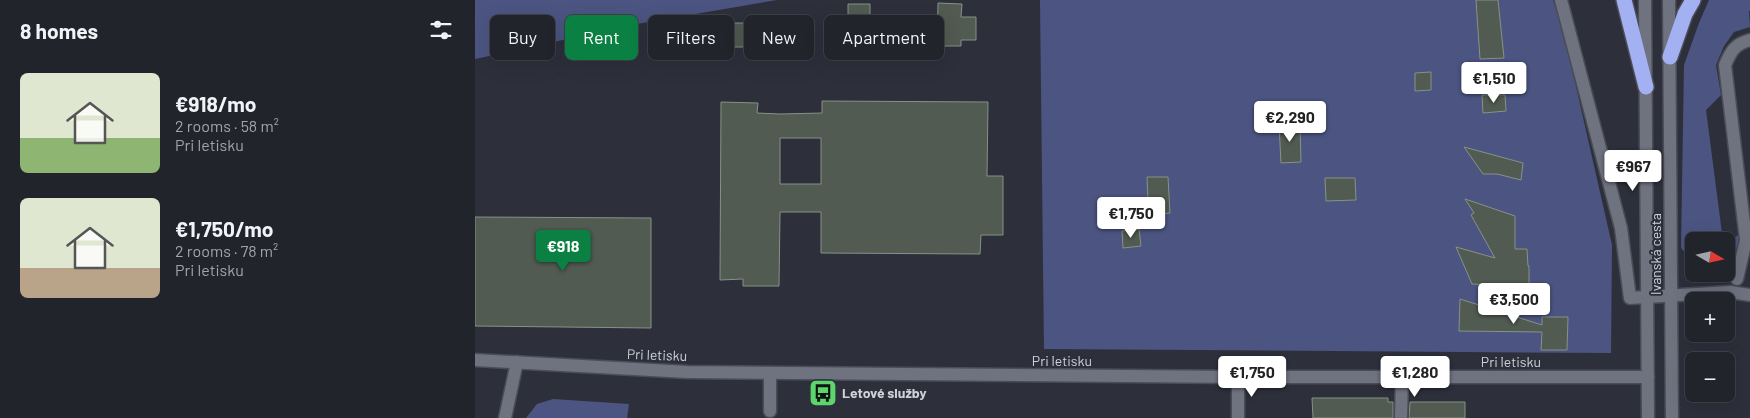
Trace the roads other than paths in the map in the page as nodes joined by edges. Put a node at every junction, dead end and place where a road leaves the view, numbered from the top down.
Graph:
1 (1561, 0) edge
2 (1623, 0) edge
3 (1645, 0) edge
4 (1669, 0) edge
5 (1693, 0) edge
6 (1750, 40) edge
7 (1670, 57) junction
8 (1646, 87) junction
9 (1750, 274) edge
10 (1737, 280) junction
11 (1730, 292) edge
12 (1735, 292) edge
13 (1750, 294) edge
14 (1685, 295) edge
15 (1672, 296) junction
16 (1648, 297) junction
17 (475, 360) edge
18 (517, 362) junction
19 (770, 373) junction
20 (1238, 377) junction
21 (1402, 377) junction
22 (1648, 378) junction
23 (770, 411) dead end
24 (505, 418) edge
25 (1238, 418) edge
26 (1401, 418) edge
27 (1648, 418) edge
28 (1672, 418) edge

1 - 16 street
2 - 8 highway
3 - 8 street, Ivanská cesta
4 - 7 street, Ivanská cesta
5 - 7 highway
6 - 10 street
7 - 15 street, Ivanská cesta
8 - 16 street, Ivanská cesta
9 - 10 street
10 - 11 street
12 - 13 street
14 - 15 street
15 - 16 street
15 - 28 street, Ivanská cesta
16 - 22 street, Ivanská cesta
17 - 18 street, Pri letisku
18 - 19 street, Pri letisku
18 - 24 street
19 - 20 street, Pri letisku
19 - 23 street
20 - 21 street, Pri letisku
20 - 25 street
21 - 22 street, Pri letisku
21 - 26 street
22 - 27 street, Ivanská cesta

